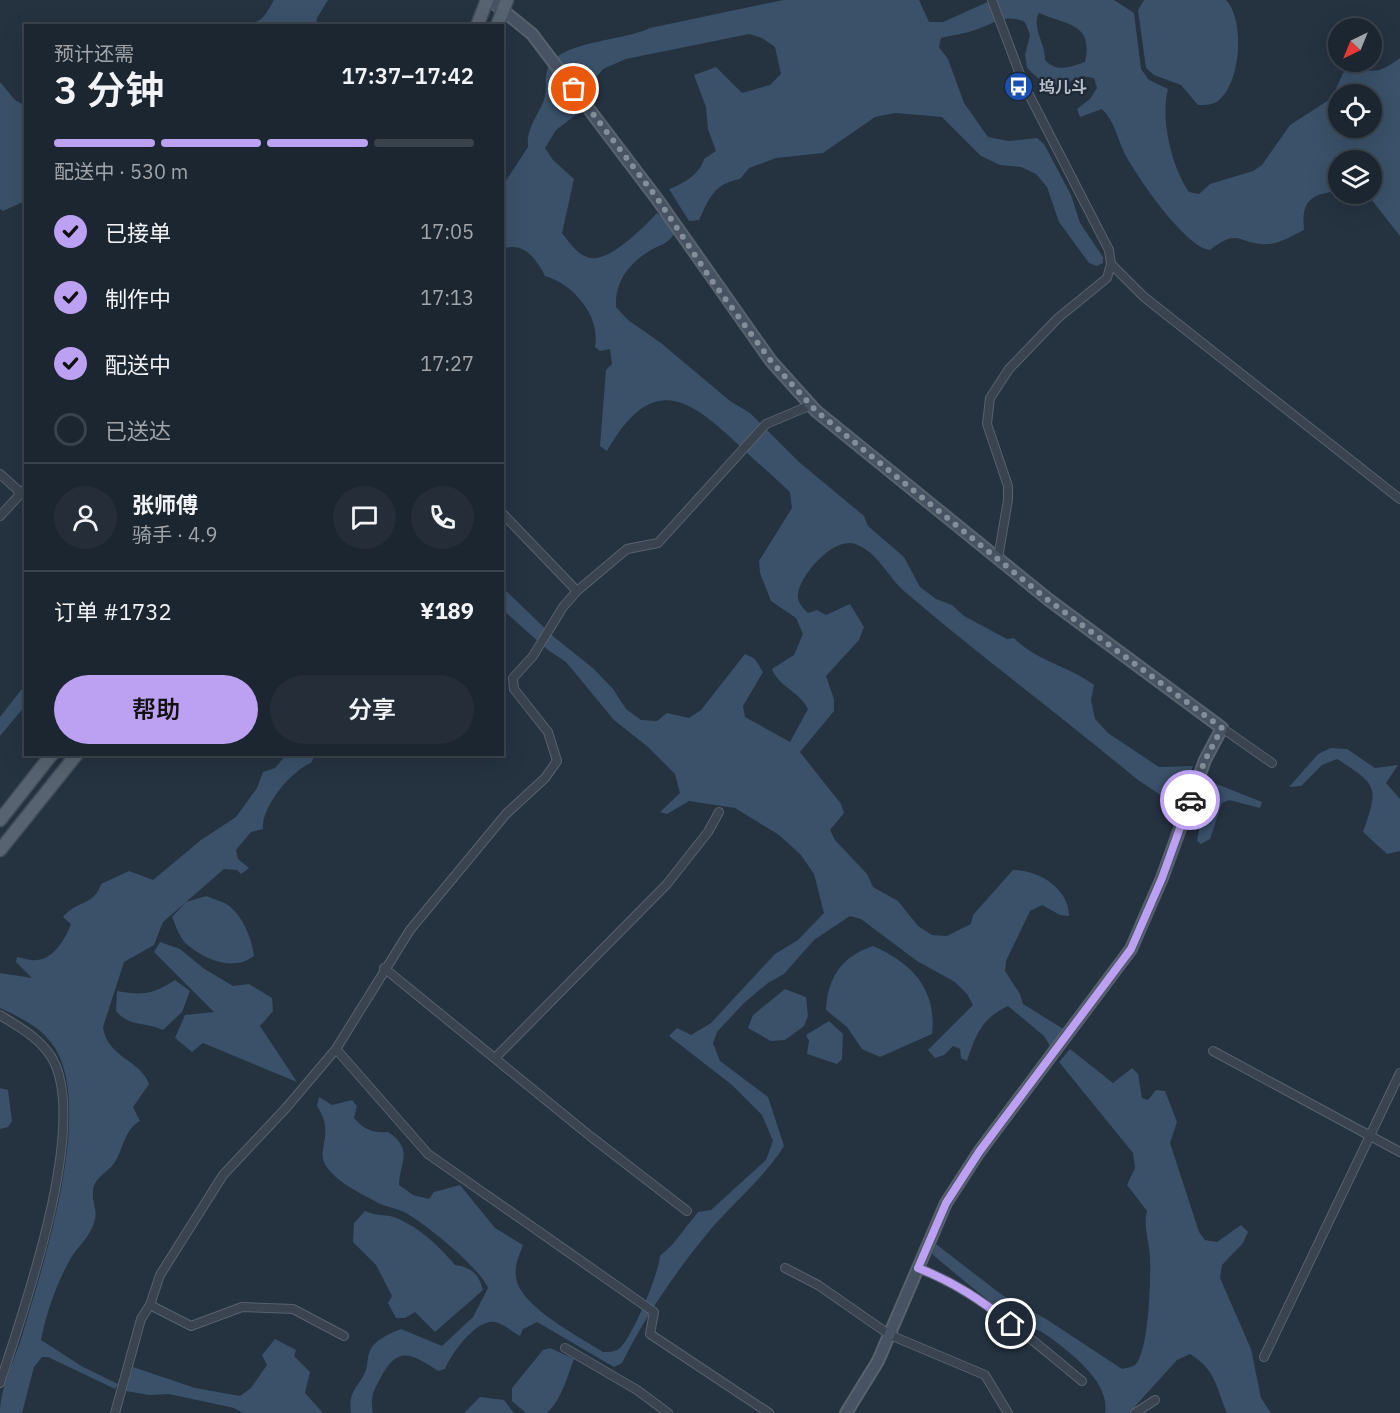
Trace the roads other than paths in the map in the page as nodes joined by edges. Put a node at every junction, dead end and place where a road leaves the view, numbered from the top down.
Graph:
1 (489, 0) edge
2 (992, 0) edge
3 (505, 6) edge
4 (478, 24) edge
5 (498, 24) edge
6 (1111, 264) junction
7 (811, 405) junction
8 (0, 474) edge
9 (23, 490) edge
10 (1400, 499) edge
11 (504, 515) edge
12 (0, 516) edge
13 (998, 558) junction
14 (577, 591) junction
15 (1222, 728) junction
16 (50, 756) edge
17 (75, 756) edge
18 (1272, 763) dead end
19 (719, 812) dead end
20 (0, 820) edge
21 (0, 850) edge
22 (384, 968) junction
23 (0, 1015) edge
24 (336, 1049) junction
25 (1214, 1051) dead end
26 (495, 1058) junction
27 (1400, 1073) edge
28 (1370, 1136) junction
29 (1400, 1152) edge
30 (687, 1210) dead end
31 (785, 1268) dead end
32 (918, 1268) junction
33 (150, 1305) junction
34 (890, 1335) junction
35 (344, 1336) dead end
36 (565, 1348) dead end
37 (1264, 1357) dead end
38 (1082, 1381) dead end
39 (0, 1383) edge
40 (1155, 1400) dead end
41 (116, 1413) edge
42 (668, 1413) edge
43 (768, 1413) edge
44 (846, 1413) edge
45 (1008, 1413) edge
46 (1135, 1413) edge

1 - 3 street
1 - 4 main road
2 - 6 street
3 - 5 main road
3 - 7 street
6 - 10 street
6 - 13 street
7 - 13 street
7 - 14 street
8 - 9 street
9 - 12 street
11 - 14 street
13 - 15 street
14 - 22 street
15 - 18 street
15 - 32 street
16 - 20 main road
17 - 21 main road
19 - 26 street
22 - 24 street
22 - 26 street
23 - 39 street
24 - 33 street
24 - 43 street
25 - 28 street
26 - 30 street
27 - 28 street
28 - 29 street
28 - 37 street
31 - 34 street
32 - 34 street
32 - 38 street
33 - 35 street
33 - 41 street
34 - 44 street
34 - 45 street
36 - 42 street
40 - 46 street

